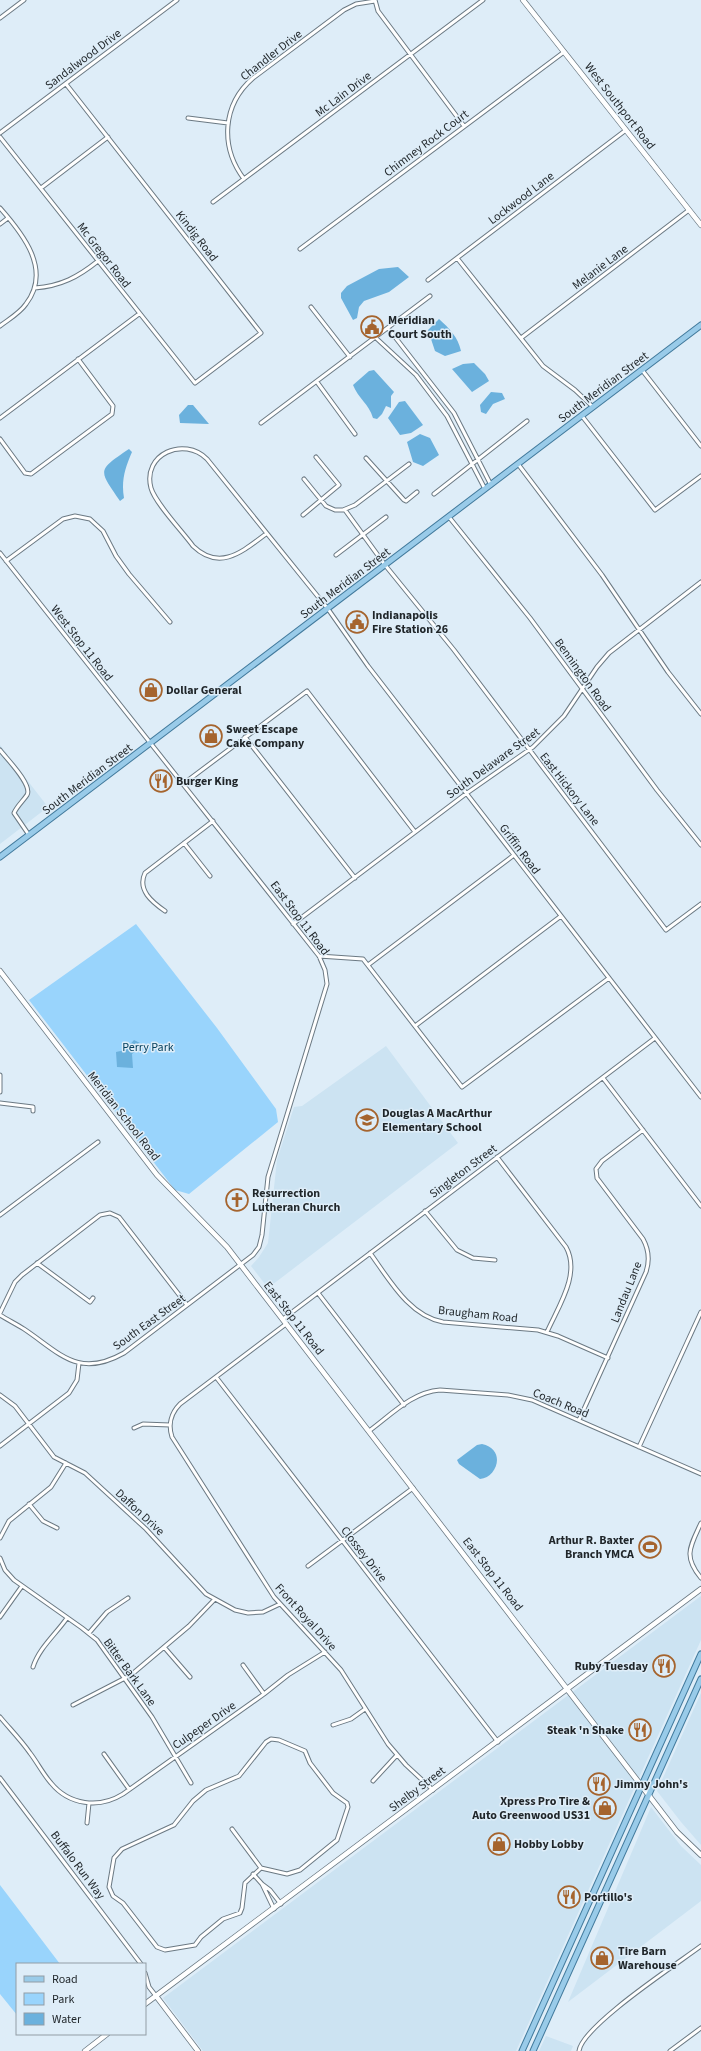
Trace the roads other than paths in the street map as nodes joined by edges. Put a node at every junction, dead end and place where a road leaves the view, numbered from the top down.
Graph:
1 (24, 0) edge
2 (177, 0) edge
3 (375, 0) edge
4 (483, 0) edge
5 (523, 0) edge
6 (0, 18) edge
7 (564, 52) junction
8 (411, 54) junction
9 (66, 84) junction
10 (188, 118) dead end
11 (228, 123) junction
12 (464, 126) junction
13 (626, 130) junction
14 (0, 133) edge
15 (0, 137) edge
16 (108, 137) junction
17 (244, 179) junction
18 (41, 188) junction
19 (213, 202) dead end
20 (0, 208) edge
21 (689, 210) junction
22 (8, 218) junction
23 (0, 224) edge
24 (701, 225) edge
25 (300, 249) dead end
26 (457, 258) junction
27 (98, 261) junction
28 (428, 280) dead end
29 (35, 288) junction
30 (430, 296) dead end
31 (311, 307) dead end
32 (139, 314) junction
33 (701, 325) edge
34 (0, 326) edge
35 (388, 328) junction
36 (376, 338) junction
37 (521, 338) junction
38 (350, 357) junction
39 (78, 360) junction
40 (642, 370) junction
41 (317, 382) junction
42 (195, 383) joint
43 (593, 407) junction
44 (582, 416) junction
45 (0, 418) edge
46 (527, 421) dead end
47 (262, 423) dead end
48 (355, 434) dead end
49 (0, 439) edge
50 (701, 446) edge
51 (316, 457) dead end
52 (366, 458) dead end
53 (478, 460) junction
54 (409, 464) dead end
55 (472, 464) junction
56 (518, 464) junction
57 (701, 476) edge
58 (304, 479) dead end
59 (386, 481) junction
60 (491, 485) junction
61 (485, 489) junction
62 (417, 492) dead end
63 (434, 494) dead end
64 (321, 500) junction
65 (345, 510) junction
66 (303, 515) dead end
67 (386, 517) dead end
68 (449, 517) junction
69 (266, 534) junction
70 (363, 534) junction
71 (0, 553) edge
72 (336, 555) dead end
73 (6, 561) junction
74 (385, 565) junction
75 (701, 583) edge
76 (328, 609) junction
77 (170, 622) dead end
78 (640, 629) junction
79 (582, 690) junction
80 (701, 714) edge
81 (245, 737) junction
82 (151, 742) junction
83 (0, 750) edge
84 (529, 751) junction
85 (183, 784) junction
86 (467, 793) junction
87 (213, 821) junction
88 (415, 832) junction
89 (29, 835) junction
90 (184, 843) junction
91 (701, 845) edge
92 (514, 855) junction
93 (0, 857) edge
94 (210, 876) dead end
95 (355, 878) junction
96 (701, 904) edge
97 (165, 911) dead end
98 (561, 916) junction
99 (293, 924) junction
100 (319, 956) junction
101 (368, 965) junction
102 (0, 971) edge
103 (609, 978) junction
104 (415, 1026) junction
105 (655, 1038) junction
106 (0, 1075) edge
107 (603, 1078) junction
108 (0, 1092) edge
109 (701, 1097) edge
110 (0, 1104) edge
111 (33, 1111) dead end
112 (643, 1130) junction
113 (98, 1142) dead end
114 (498, 1157) junction
115 (701, 1206) edge
116 (425, 1211) junction
117 (0, 1215) edge
118 (370, 1253) junction
119 (495, 1260) dead end
120 (37, 1263) junction
121 (241, 1265) junction
122 (318, 1293) junction
123 (93, 1298) dead end
124 (187, 1305) junction
125 (701, 1312) edge
126 (0, 1314) edge
127 (283, 1319) junction
128 (286, 1324) junction
129 (547, 1332) junction
130 (608, 1358) junction
131 (79, 1363) junction
132 (216, 1377) junction
133 (0, 1395) edge
134 (404, 1405) junction
135 (579, 1420) junction
136 (28, 1424) junction
137 (170, 1425) junction
138 (134, 1428) dead end
139 (369, 1431) junction
140 (0, 1446) edge
141 (640, 1447) junction
142 (66, 1463) junction
143 (701, 1474) edge
144 (413, 1488) junction
145 (29, 1504) junction
146 (701, 1523) edge
147 (57, 1528) dead end
148 (0, 1538) edge
149 (342, 1541) junction
150 (0, 1558) edge
151 (308, 1566) dead end
152 (701, 1578) edge
153 (22, 1586) junction
154 (701, 1589) edge
155 (128, 1598) dead end
156 (214, 1600) junction
157 (280, 1604) junction
158 (0, 1617) edge
159 (67, 1618) junction
160 (89, 1634) junction
161 (164, 1647) junction
162 (325, 1652) junction
163 (701, 1654) edge
164 (243, 1665) dead end
165 (33, 1667) dead end
166 (190, 1677) dead end
167 (125, 1679) junction
168 (701, 1679) edge
169 (569, 1690) junction
170 (264, 1694) junction
171 (73, 1705) dead end
172 (365, 1709) junction
173 (0, 1717) edge
174 (333, 1726) dead end
175 (498, 1742) junction
176 (104, 1754) dead end
177 (397, 1755) junction
178 (174, 1757) junction
179 (0, 1778) edge
180 (373, 1781) dead end
181 (191, 1783) dead end
182 (641, 1785) junction
183 (129, 1789) junction
184 (433, 1790) junction
185 (649, 1795) junction
186 (89, 1803) junction
187 (87, 1823) dead end
188 (232, 1829) dead end
189 (701, 1855) edge
190 (261, 1868) junction
191 (253, 1874) junction
192 (262, 1884) junction
193 (281, 1904) junction
194 (274, 1910) junction
195 (701, 1946) edge
196 (140, 1963) edge
197 (146, 1976) edge
198 (156, 1996) junction
199 (146, 2003) edge
200 (701, 2028) edge
201 (107, 2035) edge
202 (85, 2051) edge
203 (198, 2051) edge
204 (522, 2051) edge
205 (533, 2051) edge
206 (579, 2051) edge
207 (670, 2051) edge

1 - 6 street
2 - 9 street, Sandalwood Drive
3 - 8 street
3 - 11 street, Chandler Drive
4 - 8 street, Mc Lain Drive
5 - 7 main road, West Southport Road
7 - 12 street, Chimney Rock Court
7 - 13 main road, West Southport Road
8 - 12 street
8 - 17 street, Mc Lain Drive
9 - 14 street, Sandalwood Drive
9 - 16 street, Kindig Road
10 - 11 street
11 - 17 street, Chandler Drive
12 - 25 street, Chimney Rock Court
13 - 21 main road, West Southport Road
13 - 26 street, Lockwood Lane
15 - 18 street, Mc Gregor Road
16 - 18 street
16 - 42 street, Kindig Road
17 - 19 street, Mc Lain Drive
18 - 27 street, Mc Gregor Road
20 - 22 street
21 - 24 main road, West Southport Road
21 - 37 street, Melanie Lane
22 - 23 street
22 - 29 street
26 - 28 street, Lockwood Lane
26 - 37 street
27 - 29 street
27 - 32 street, Mc Gregor Road
29 - 34 street
30 - 35 street
31 - 38 street
32 - 39 street
32 - 42 street, Mc Gregor Road
33 - 40 main road, South Meridian Street
35 - 36 street
35 - 53 street
36 - 38 street
36 - 55 street
37 - 43 street
38 - 41 street
39 - 45 street
39 - 49 street
40 - 43 main road, South Meridian Street
40 - 50 street
41 - 47 street
41 - 48 street
43 - 44 main road, South Meridian Street
44 - 56 main road, South Meridian Street
44 - 57 street
46 - 53 street
51 - 64 street
52 - 59 street
53 - 55 street
53 - 60 street
54 - 59 street
55 - 61 street
55 - 63 street
56 - 60 main road, South Meridian Street
56 - 78 street
58 - 64 street
59 - 62 street
59 - 65 street
60 - 61 main road, South Meridian Street
61 - 68 main road, South Meridian Street
64 - 65 street
64 - 66 street
65 - 70 street, East Hickory Lane
67 - 70 street
68 - 74 main road, South Meridian Street
68 - 79 street, Bennington Road
69 - 69 street, Griffin Road
69 - 76 street, Griffin Road
70 - 72 street
70 - 74 street, East Hickory Lane
71 - 73 street, West Stop 11 Road
73 - 77 street
73 - 82 street, West Stop 11 Road
74 - 76 main road, South Meridian Street
74 - 84 street, East Hickory Lane
75 - 78 street, South Delaware Street
76 - 82 main road, South Meridian Street
76 - 86 street, Griffin Road
78 - 79 street, South Delaware Street
78 - 80 street
79 - 84 street, South Delaware Street
79 - 91 street, Bennington Road
81 - 85 street
81 - 88 street
81 - 95 street
82 - 85 street, East Stop 11 Road
82 - 89 main road, South Meridian Street
83 - 89 street
84 - 86 street, South Delaware Street
84 - 96 street, East Hickory Lane
85 - 87 street, East Stop 11 Road
86 - 88 street, South Delaware Street
86 - 92 street, Griffin Road
87 - 90 street
87 - 99 street, East Stop 11 Road
88 - 95 street, South Delaware Street
89 - 93 main road, South Meridian Street
90 - 94 street
90 - 97 street
92 - 98 street, Griffin Road
92 - 101 street
95 - 99 street, South Delaware Street
98 - 103 street, Griffin Road
98 - 104 street
99 - 100 street, East Stop 11 Road
100 - 101 street
100 - 121 street, East Stop 11 Road
101 - 104 street
102 - 121 main road, Meridian School Road
103 - 104 street
103 - 105 street, Griffin Road
105 - 107 street, Singleton Street
105 - 109 street, Griffin Road
106 - 108 street
107 - 112 street
107 - 114 street, Singleton Street
110 - 111 street
112 - 115 street
112 - 130 street, Landau Lane
113 - 117 street
114 - 116 street, Singleton Street
114 - 129 street
116 - 118 street, Singleton Street
116 - 119 street
118 - 122 street, Singleton Street
118 - 129 street, Braugham Road
120 - 123 street
120 - 124 street
120 - 126 street
121 - 124 street, South East Street
121 - 127 main road, East Stop 11 Road
122 - 127 street, Singleton Street
122 - 134 street
124 - 131 street, South East Street
125 - 141 street
126 - 131 street
127 - 128 main road, East Stop 11 Road
128 - 132 street
128 - 139 main road, East Stop 11 Road
129 - 130 street, Braugham Road
130 - 135 street, Landau Lane
131 - 136 street
132 - 137 street
132 - 149 street, Clossey Drive
133 - 136 street, Daffon Drive
134 - 135 street, Coach Road
134 - 139 street, Coach Road
135 - 141 street, Coach Road
136 - 140 street
136 - 142 street, Daffon Drive
137 - 138 street
137 - 157 street, Front Royal Drive
139 - 144 main road, East Stop 11 Road
141 - 143 street, Coach Road
142 - 145 street
142 - 156 street, Daffon Drive
144 - 149 street
144 - 169 main road, East Stop 11 Road
145 - 147 street
145 - 148 street
146 - 152 street
149 - 151 street
149 - 175 street, Clossey Drive
150 - 153 street, Bitter Bark Lane
153 - 158 street
153 - 159 street, Bitter Bark Lane
154 - 169 main road, Shelby Street
155 - 160 street
156 - 157 street, Daffon Drive
156 - 161 street
157 - 162 street, Front Royal Drive
159 - 160 street, Bitter Bark Lane
159 - 165 street
160 - 167 street, Bitter Bark Lane
161 - 166 street
161 - 167 street
162 - 170 street, Culpeper Drive
162 - 172 street, Front Royal Drive
163 - 182 main road
164 - 170 street
167 - 171 street
167 - 178 street, Bitter Bark Lane
168 - 185 main road
169 - 175 main road, Shelby Street
169 - 182 main road, East Stop 11 Road
170 - 178 street, Culpeper Drive
172 - 174 street
172 - 177 street, Front Royal Drive
173 - 186 street
175 - 184 main road, Shelby Street
176 - 183 street
177 - 180 street
177 - 184 street, Front Royal Drive
178 - 181 street, Bitter Bark Lane
178 - 183 street, Culpeper Drive
179 - 196 street, Buffalo Run Way
182 - 185 main road, East Stop 11 Road
182 - 204 main road
183 - 186 street, Culpeper Drive
184 - 193 main road, Shelby Street
185 - 189 main road, East Stop 11 Road
185 - 205 main road
186 - 187 street
188 - 190 street
190 - 191 street
190 - 191 street
191 - 192 street
192 - 193 street
192 - 194 street
193 - 194 main road, Shelby Street
194 - 198 main road, Shelby Street
195 - 206 street
197 - 198 street
198 - 199 main road, Shelby Street
198 - 203 main road
200 - 207 street
201 - 202 main road

